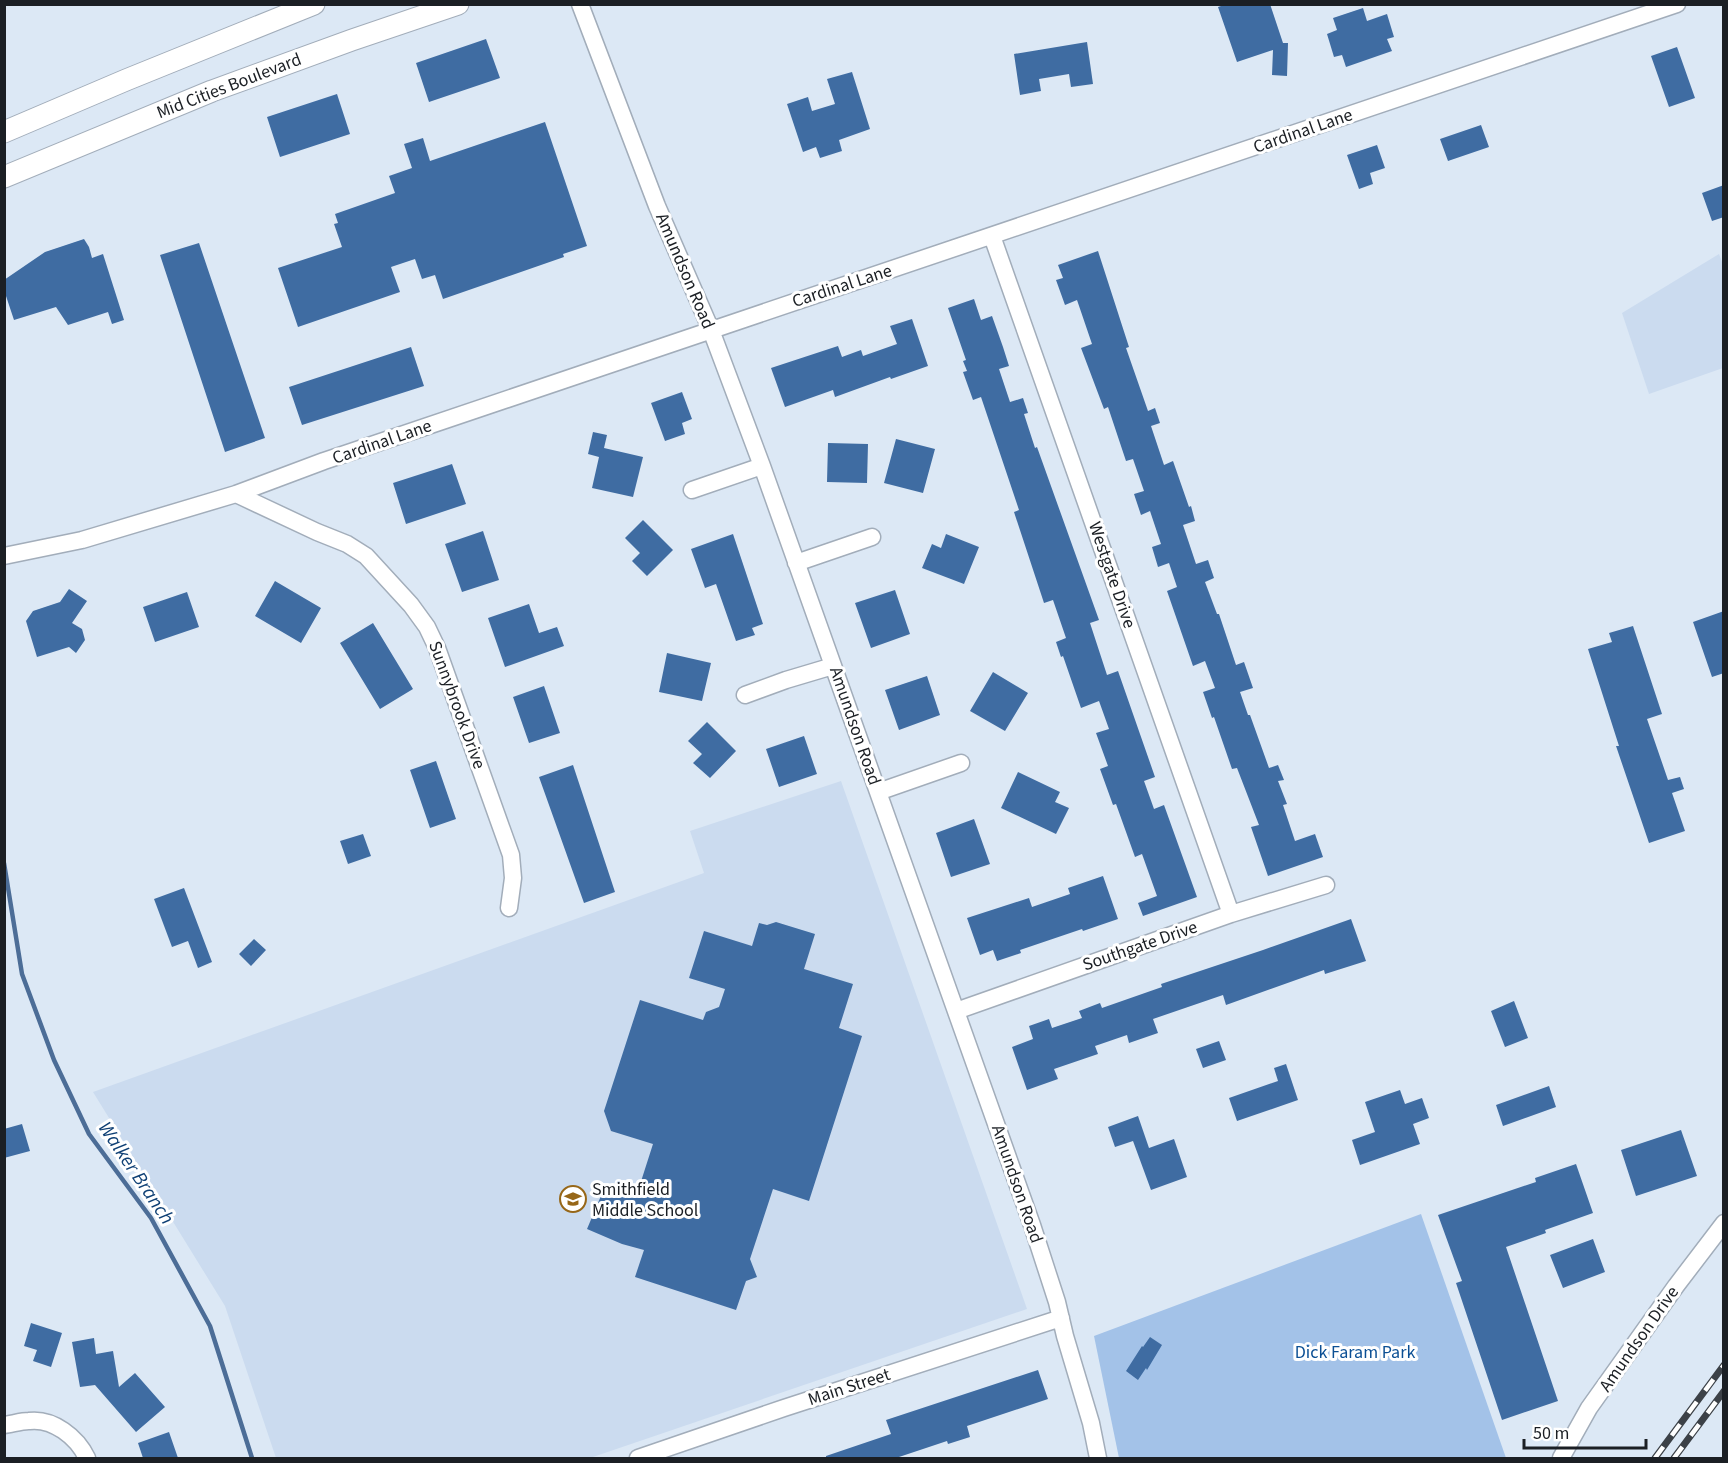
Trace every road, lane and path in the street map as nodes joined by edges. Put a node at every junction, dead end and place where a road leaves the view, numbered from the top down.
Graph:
1 (314, 4) edge
2 (458, 4) edge
3 (580, 4) edge
4 (1677, 4) edge
5 (4, 132) edge
6 (4, 177) edge
7 (992, 236) junction
8 (711, 330) junction
9 (762, 466) junction
10 (692, 490) dead end
11 (236, 494) junction
12 (872, 537) dead end
13 (4, 556) edge
14 (796, 562) junction
15 (833, 666) junction
16 (745, 695) dead end
17 (961, 763) dead end
18 (878, 792) junction
19 (1326, 885) dead end
20 (509, 908) dead end
21 (1231, 914) junction
22 (956, 1011) junction
23 (1724, 1223) edge
24 (1061, 1318) junction
25 (4, 1425) edge
26 (87, 1458) edge
27 (638, 1458) edge
28 (1098, 1458) edge
29 (1561, 1458) edge

1 - 5 main road
2 - 6 main road, Mid Cities Boulevard
3 - 8 street, Amundson Road
4 - 7 street, Cardinal Lane
7 - 8 street, Cardinal Lane
7 - 21 street, Westgate Drive
8 - 9 street, Amundson Road
8 - 11 street, Cardinal Lane
9 - 10 street
9 - 14 street, Amundson Road
11 - 13 street, Cardinal Lane
11 - 20 street, Sunnybrook Drive
12 - 14 street
14 - 15 street, Amundson Road
15 - 16 street
15 - 18 street, Amundson Road
17 - 18 street
18 - 22 street, Amundson Road
19 - 21 street, Southgate Drive
21 - 22 street, Southgate Drive
22 - 24 street, Amundson Road
23 - 29 street, Amundson Drive
24 - 27 street, Main Street
24 - 28 street, Amundson Road
25 - 26 street

